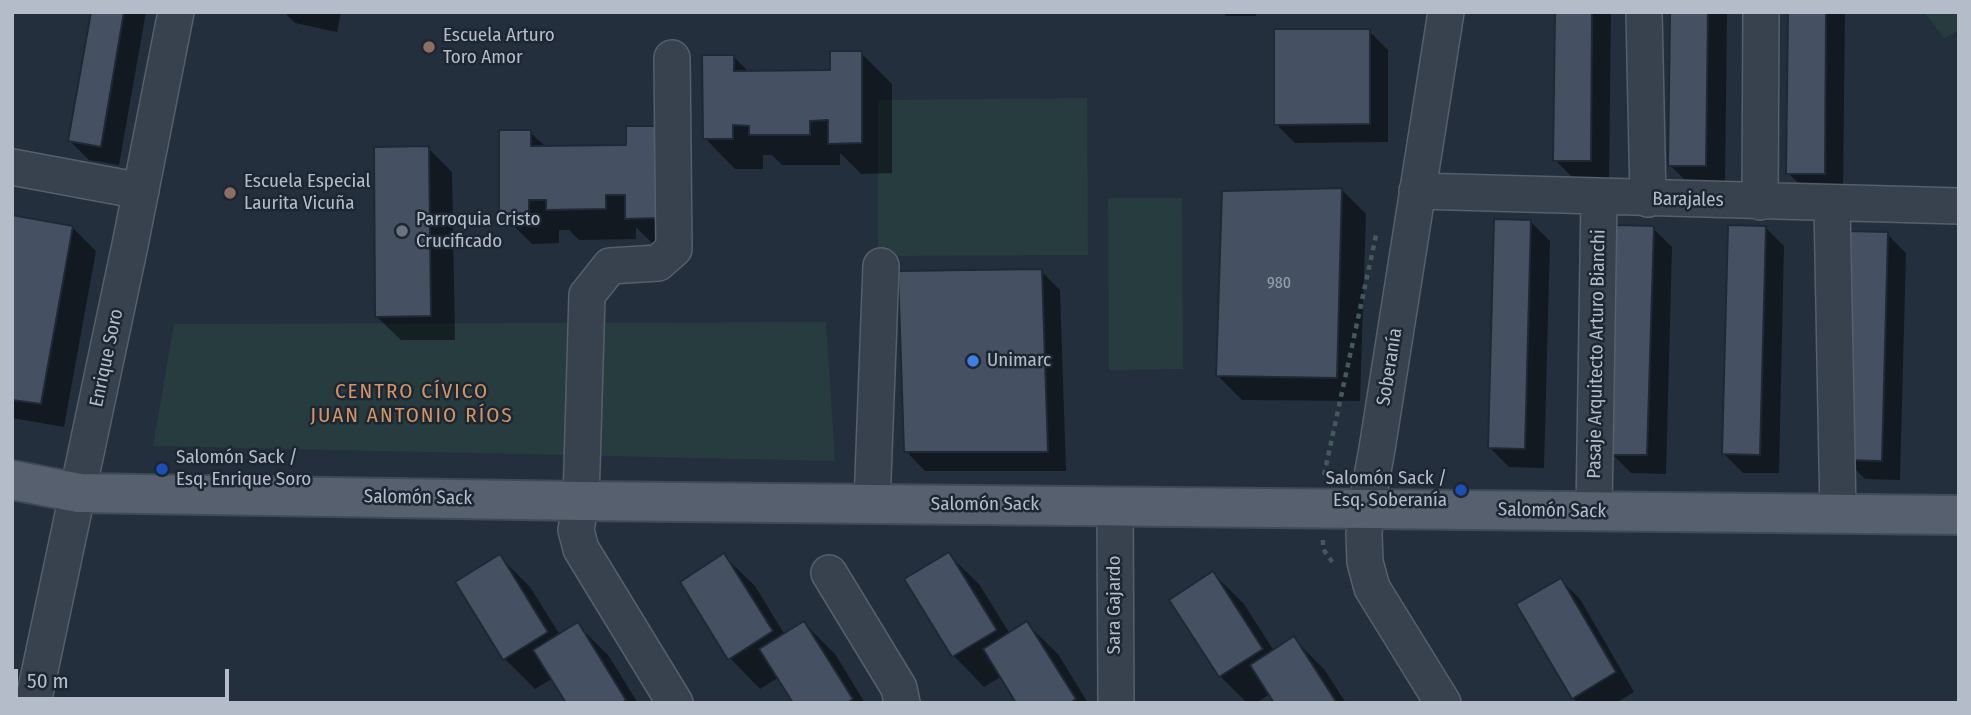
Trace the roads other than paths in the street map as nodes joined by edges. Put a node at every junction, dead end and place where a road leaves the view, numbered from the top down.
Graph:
1 (176, 12) edge
2 (1446, 12) edge
3 (1644, 12) edge
4 (1761, 12) edge
5 (672, 58) dead end
6 (12, 167) edge
7 (141, 191) junction
8 (1417, 191) junction
9 (1599, 198) junction
10 (1648, 199) junction
11 (1760, 202) junction
12 (1832, 204) junction
13 (1959, 206) edge
14 (881, 266) dead end
15 (12, 480) edge
16 (79, 493) junction
17 (581, 501) junction
18 (872, 504) junction
19 (1115, 506) junction
20 (1366, 509) junction
21 (1594, 511) junction
22 (1838, 514) junction
23 (1959, 515) edge
24 (829, 573) dead end
25 (34, 703) edge
26 (675, 703) edge
27 (902, 703) edge
28 (1116, 703) edge
29 (1443, 703) edge

1 - 7 street, Enrique Soro
2 - 8 street, Soberanía
3 - 10 street
4 - 11 street
5 - 17 street
6 - 7 street
7 - 16 street, Enrique Soro
8 - 9 street, Barajales
8 - 20 street, Soberanía
9 - 10 street, Barajales
9 - 21 street, Pasaje Arquitecto Arturo Bianchi
10 - 11 street, Barajales
11 - 12 street, Barajales
12 - 13 street, Barajales
12 - 22 street
14 - 18 street
15 - 16 main road, Salomón Sack
16 - 17 main road, Salomón Sack
16 - 25 street, Enrique Soro
17 - 18 main road, Salomón Sack
17 - 26 street
18 - 19 main road, Salomón Sack
19 - 20 main road, Salomón Sack
19 - 28 street, Sara Gajardo
20 - 21 main road, Salomón Sack
20 - 29 street, Soberanía
21 - 22 main road, Salomón Sack
22 - 23 main road, Salomón Sack
24 - 27 street

